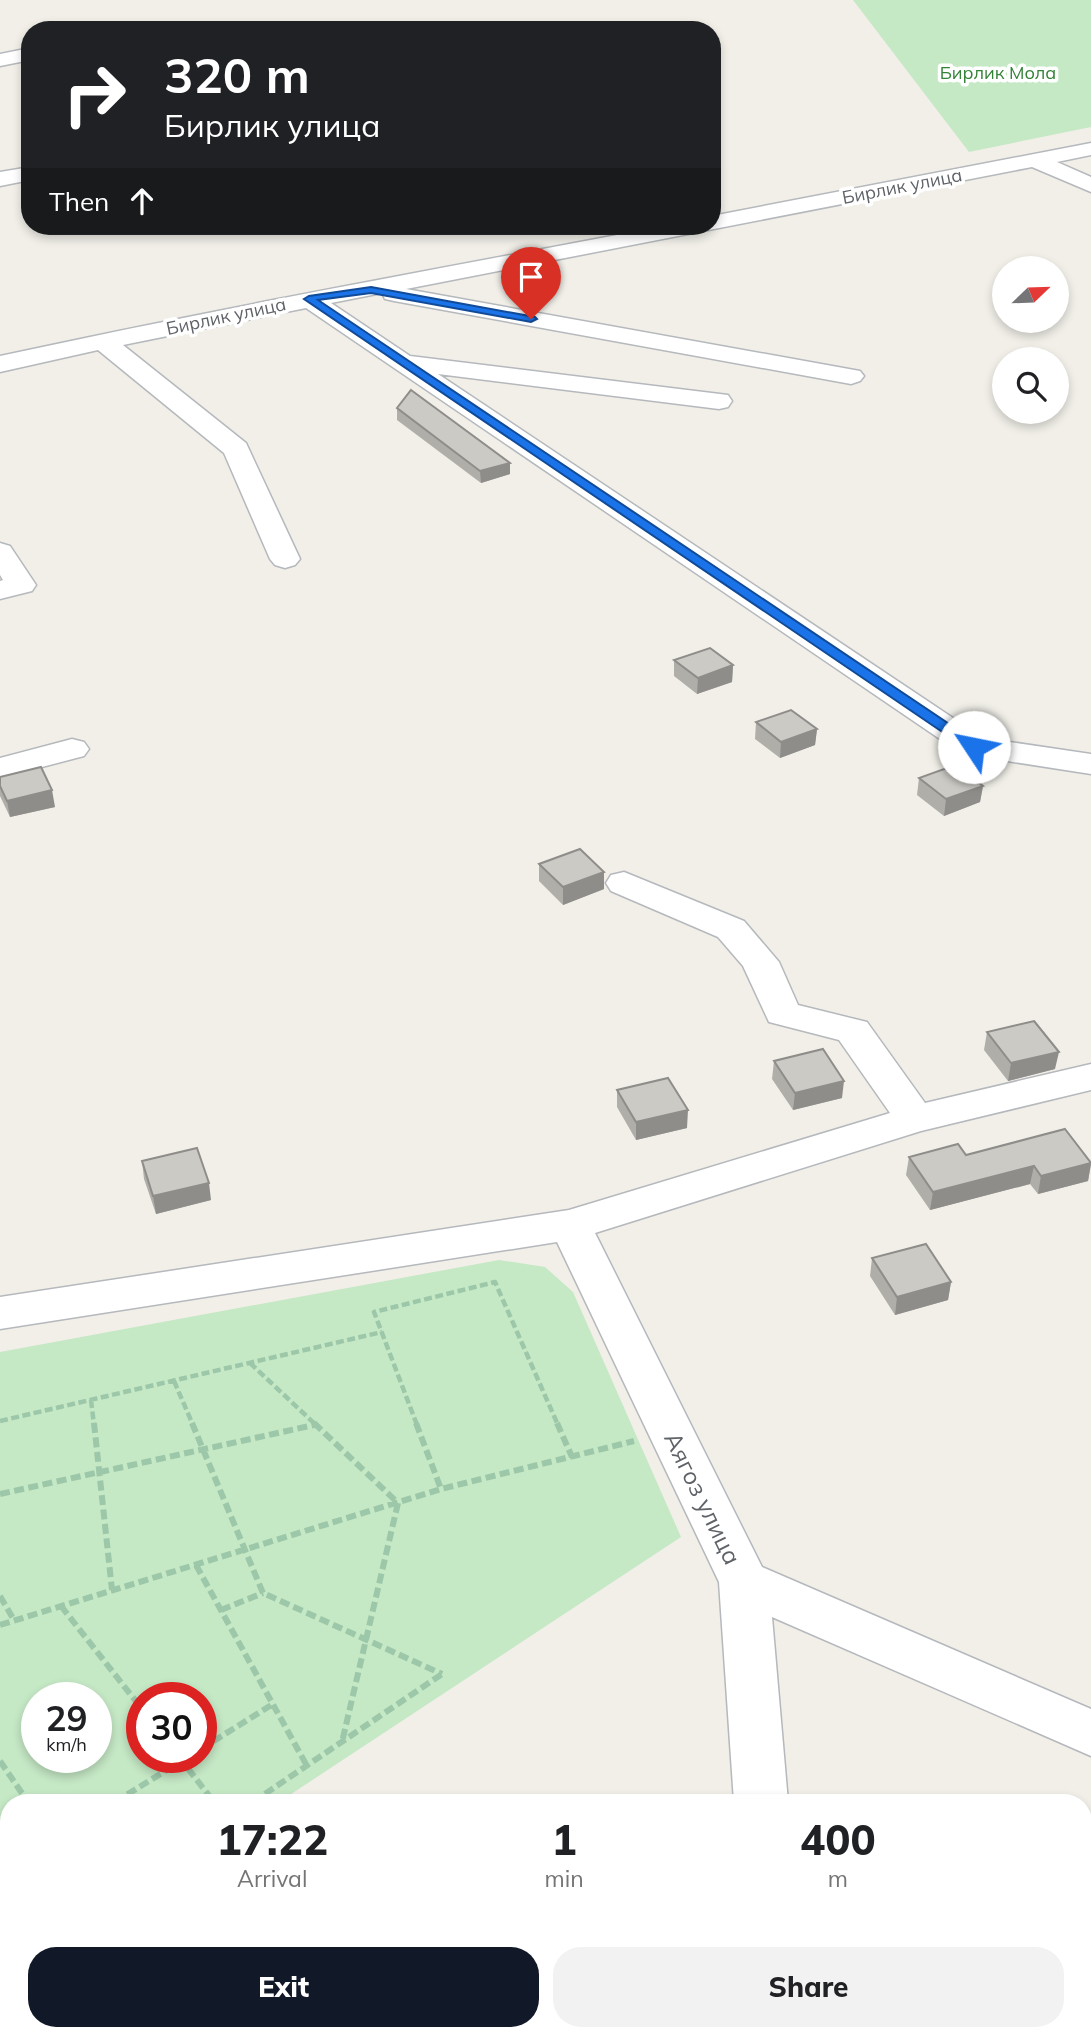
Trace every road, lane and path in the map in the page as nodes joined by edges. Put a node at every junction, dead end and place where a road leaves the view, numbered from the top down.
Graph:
1 (21, 56) edge
2 (0, 60) edge
3 (1091, 149) edge
4 (1034, 160) junction
5 (21, 175) edge
6 (0, 179) edge
7 (1091, 185) edge
8 (721, 221) edge
9 (654, 235) edge
10 (371, 290) junction
11 (309, 299) junction
12 (102, 341) junction
13 (403, 363) junction
14 (0, 364) edge
15 (851, 376) dead end
16 (719, 401) dead end
17 (0, 552) edge
18 (285, 559) dead end
19 (0, 590) edge
20 (72, 748) dead end
21 (1091, 764) edge
22 (0, 768) edge
23 (624, 883) dead end
24 (1091, 1077) edge
25 (915, 1119) junction
26 (570, 1225) junction
27 (0, 1313) edge
28 (382, 1332) junction
29 (250, 1363) junction
30 (174, 1381) junction
31 (91, 1400) junction
32 (0, 1421) edge
33 (315, 1425) junction
34 (671, 1432) junction
35 (203, 1450) junction
36 (572, 1457) junction
37 (100, 1472) junction
38 (441, 1489) junction
39 (0, 1494) edge
40 (398, 1503) junction
41 (245, 1550) junction
42 (196, 1565) junction
43 (744, 1582) junction
44 (113, 1590) junction
45 (263, 1593) junction
46 (0, 1596) edge
47 (61, 1606) junction
48 (221, 1610) junction
49 (14, 1620) junction
50 (0, 1625) edge
51 (366, 1639) junction
52 (126, 1689) edge
53 (273, 1704) junction
54 (1091, 1733) edge
55 (217, 1739) edge
56 (342, 1742) junction
57 (0, 1761) edge
58 (307, 1766) junction
59 (160, 1773) edge
60 (194, 1773) edge
61 (23, 1794) edge
62 (128, 1794) edge
63 (208, 1794) edge
64 (265, 1794) edge
65 (760, 1794) edge

1 - 2 street
3 - 4 street, Бирлик улица
4 - 7 street
4 - 8 street, Бирлик улица
5 - 6 street
9 - 10 street, Бирлик улица
10 - 11 street, Бирлик улица
10 - 15 street
11 - 12 street, Бирлик улица
11 - 13 street
12 - 14 street, Бирлик улица
12 - 18 street
13 - 16 street
13 - 21 street
17 - 19 street
20 - 22 street
23 - 25 street
24 - 25 street
25 - 26 street
26 - 27 street
26 - 34 street, Аягоз улица
28 - 29 path
28 - 36 path
28 - 38 path
29 - 30 path
29 - 33 path
30 - 31 path
30 - 35 path
31 - 32 path
31 - 37 path
33 - 35 path
33 - 40 path
34 - 36 path
34 - 43 street, Аягоз улица
35 - 37 path
35 - 41 path
36 - 38 path
37 - 39 path
37 - 44 path
38 - 40 path
40 - 41 path
40 - 51 path
41 - 42 path
41 - 45 path
42 - 44 path
42 - 48 path
43 - 54 street, Аягоз улица
43 - 65 street
44 - 47 path
45 - 48 path
45 - 51 path
46 - 49 path
47 - 49 path
47 - 52 path
48 - 53 path
49 - 50 path
51 - 56 path
51 - 56 path
53 - 55 path
53 - 58 path
56 - 58 path
57 - 61 path
58 - 64 path
59 - 62 path
60 - 63 path

